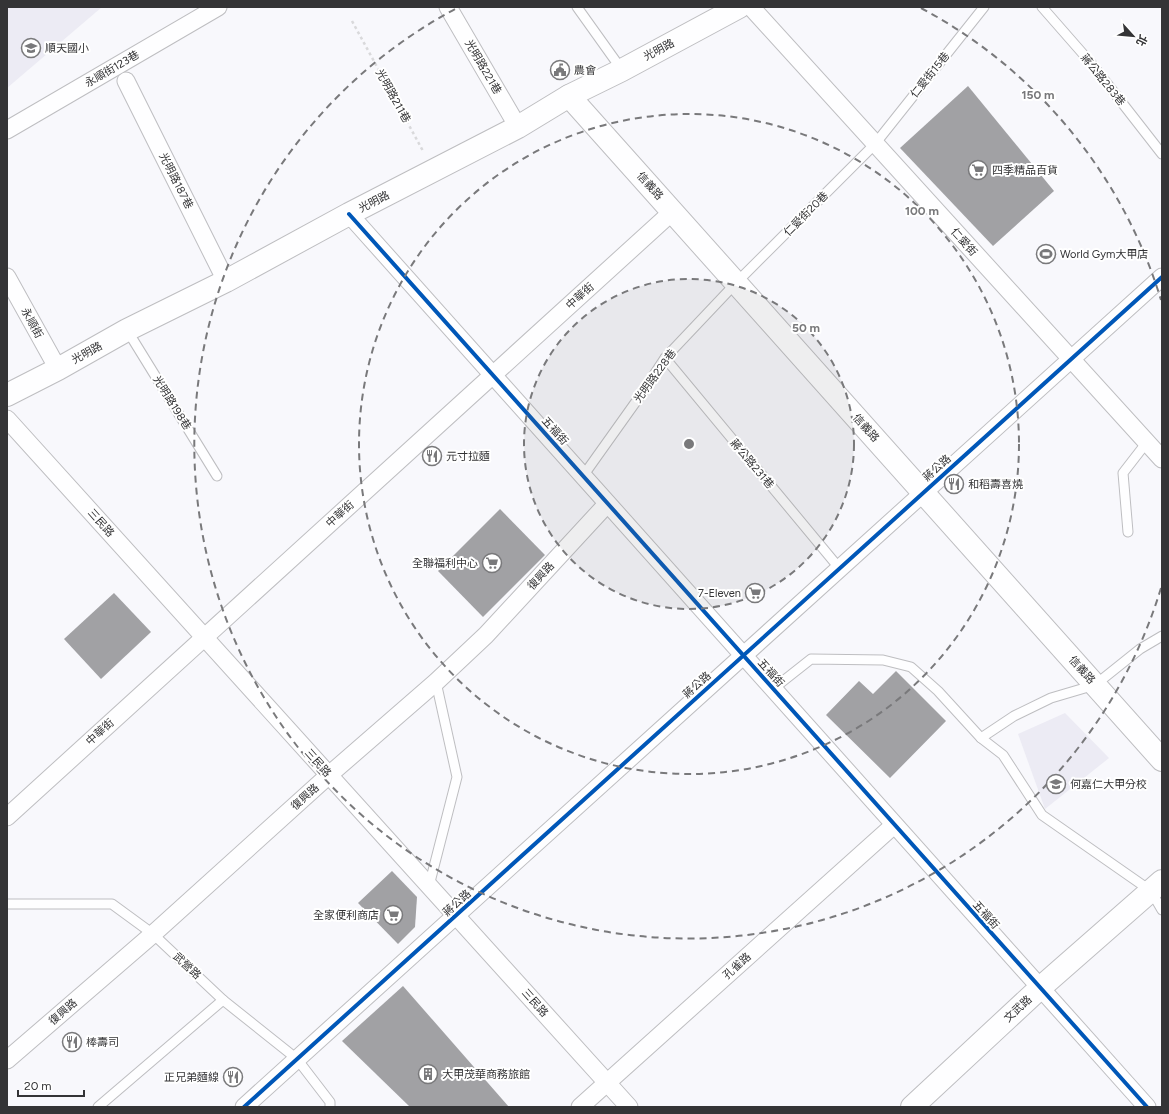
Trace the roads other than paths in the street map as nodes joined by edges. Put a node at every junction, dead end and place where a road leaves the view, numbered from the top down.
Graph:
1 (218, 7) edge
2 (448, 7) edge
3 (577, 7) edge
4 (739, 7) edge
5 (751, 7) edge
6 (984, 7) edge
7 (1042, 7) edge
8 (622, 70) junction
9 (126, 81) dead end
10 (569, 96) junction
11 (518, 126) junction
12 (7, 130) edge
13 (875, 144) junction
14 (1162, 154) edge
15 (672, 212) junction
16 (349, 214) junction
17 (7, 277) edge
18 (1162, 277) edge
19 (226, 281) junction
20 (736, 283) junction
21 (127, 330) junction
22 (665, 358) junction
23 (1071, 359) junction
24 (58, 370) junction
25 (493, 376) junction
26 (7, 395) edge
27 (7, 419) edge
28 (1146, 442) junction
29 (1162, 459) edge
30 (217, 476) dead end
31 (582, 476) junction
32 (923, 493) junction
33 (607, 504) junction
34 (1128, 532) dead end
35 (840, 569) junction
36 (1162, 636) edge
37 (204, 637) junction
38 (743, 656) junction
39 (436, 682) junction
40 (1095, 685) junction
41 (773, 690) junction
42 (981, 738) junction
43 (1162, 760) edge
44 (329, 775) junction
45 (7, 817) edge
46 (894, 825) junction
47 (429, 886) junction
48 (1157, 886) edge
49 (7, 904) edge
50 (1162, 910) edge
51 (456, 916) junction
52 (153, 934) junction
53 (1040, 988) junction
54 (224, 1000) junction
55 (297, 1059) junction
56 (7, 1060) edge
57 (607, 1083) junction
58 (98, 1107) edge
59 (244, 1107) edge
60 (330, 1107) edge
61 (580, 1107) edge
62 (629, 1107) edge
63 (912, 1107) edge
64 (1147, 1107) edge

1 - 12 street, 永順街123巷
2 - 11 street, 光明路221巷
3 - 8 lane
4 - 8 street, 光明路
5 - 13 street, 仁愛街
6 - 13 lane, 仁愛街15巷
7 - 14 lane, 蔣公路283巷
8 - 10 street, 光明路
9 - 19 street, 光明路187巷
10 - 11 street, 光明路
10 - 15 street, 信義路
11 - 16 street, 光明路
13 - 20 lane, 仁愛街20巷
13 - 23 street, 仁愛街
15 - 20 street, 信義路
15 - 25 street, 中華街
16 - 19 street, 光明路
16 - 25 street, 五福街
17 - 24 street, 永順街
18 - 23 street, 蔣公路
19 - 21 street, 光明路
20 - 22 lane, 光明路228巷
20 - 32 street, 信義路
21 - 24 street, 光明路
21 - 30 lane, 光明路198巷
22 - 31 lane, 光明路228巷
22 - 35 lane, 蔣公路231巷
23 - 28 street, 仁愛街
23 - 32 street, 蔣公路
24 - 26 street, 光明路
25 - 31 street, 五福街
25 - 37 street, 中華街
27 - 37 street, 三民路
28 - 29 street, 仁愛街
28 - 34 lane
31 - 33 street, 五福街
32 - 35 street, 蔣公路
32 - 40 street, 信義路
33 - 38 street, 五福街
33 - 39 street, 復興路
35 - 38 street, 蔣公路
36 - 40 lane
37 - 44 street, 三民路
37 - 45 street, 中華街
38 - 41 street, 五福街
38 - 51 street, 蔣公路
39 - 44 street, 復興路
39 - 47 lane
40 - 42 lane
40 - 43 street, 信義路
41 - 42 lane
41 - 46 street, 五福街
42 - 48 lane
44 - 47 street, 三民路
44 - 52 street, 復興路
46 - 53 street, 五福街
46 - 57 street, 孔雀路
47 - 51 street, 三民路
48 - 50 lane
48 - 53 street, 文武路
49 - 52 lane, 武營路
51 - 55 street, 蔣公路
51 - 57 street, 三民路
52 - 54 lane, 武營路
52 - 56 street, 復興路
53 - 63 street, 文武路
53 - 64 street, 五福街
54 - 55 lane, 武營路
54 - 58 lane
55 - 59 street, 蔣公路
55 - 60 lane, 武營路
57 - 61 street, 孔雀路
57 - 62 street, 三民路

